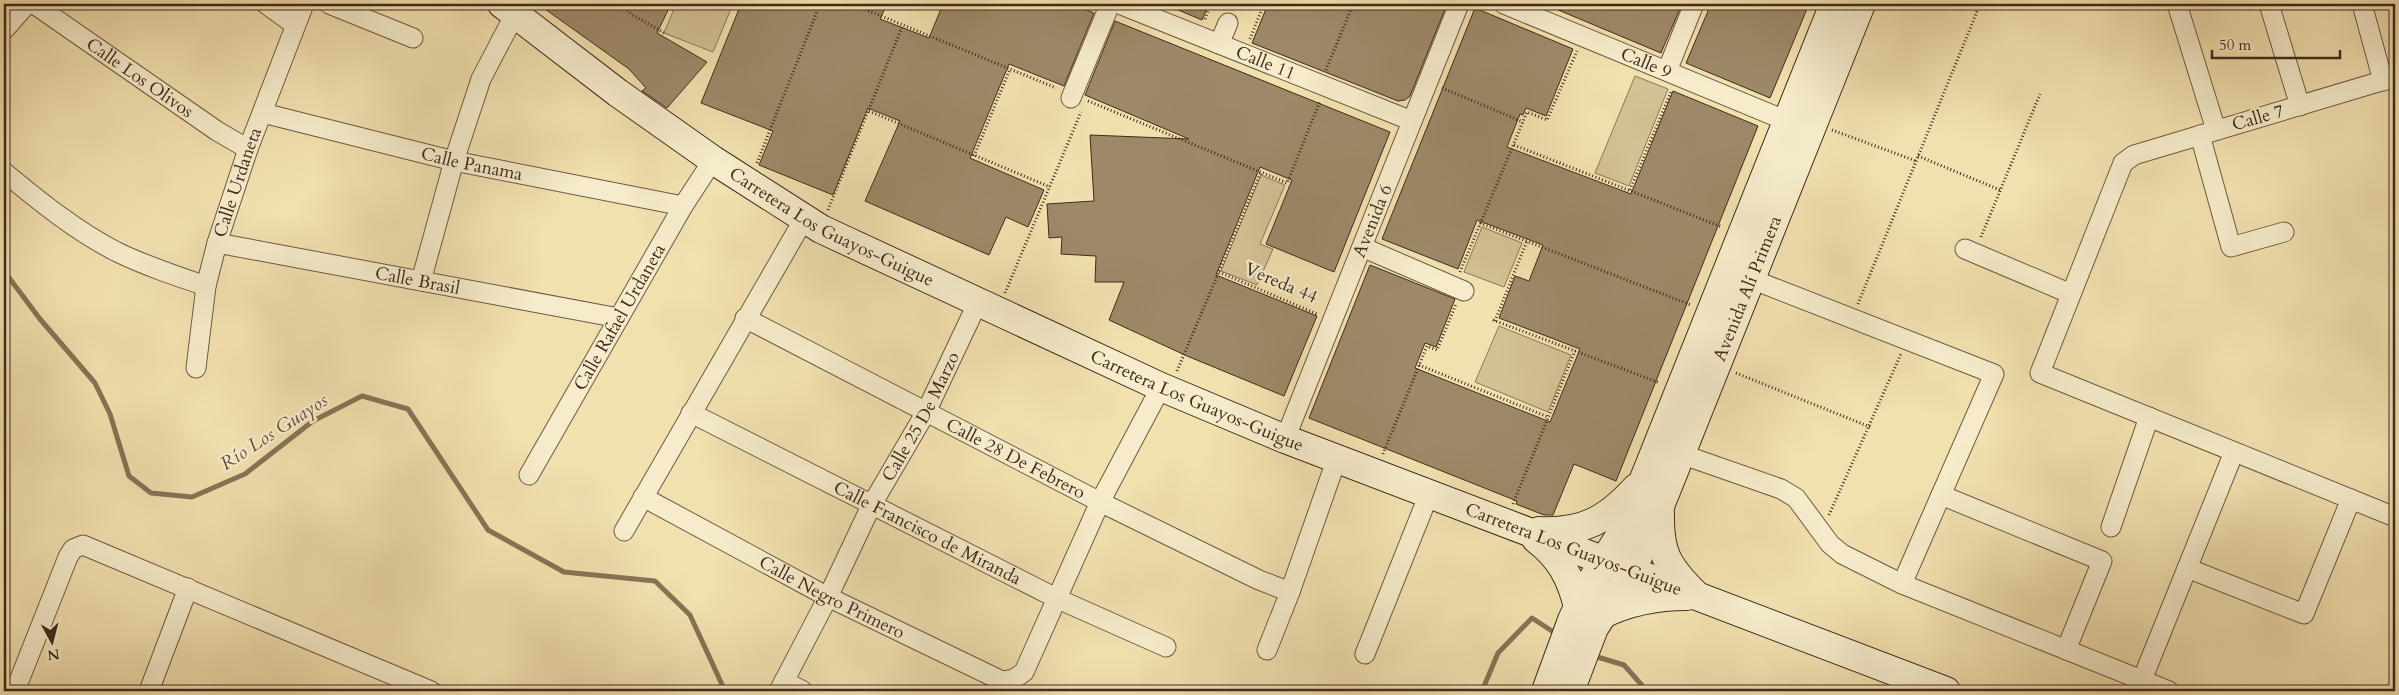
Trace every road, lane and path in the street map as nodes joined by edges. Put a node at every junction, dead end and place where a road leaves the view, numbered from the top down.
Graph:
1 (27, 4) edge
2 (34, 4) edge
3 (266, 4) edge
4 (304, 4) edge
5 (329, 4) edge
6 (620, 4) edge
7 (820, 4) edge
8 (852, 4) edge
9 (1110, 4) edge
10 (1119, 4) edge
11 (1264, 4) edge
12 (1353, 4) edge
13 (1459, 4) edge
14 (1504, 4) edge
15 (1694, 4) edge
16 (1834, 4) edge
17 (1861, 4) edge
18 (1980, 4) edge
19 (2177, 4) edge
20 (2269, 4) edge
21 (2362, 4) edge
22 (509, 9) edge
23 (1228, 23) dead end
24 (295, 25) junction
25 (903, 25) junction
26 (4, 30) edge
27 (664, 33) dead end
28 (1583, 36) junction
29 (413, 38) dead end
30 (1219, 44) junction
31 (1244, 54) junction
32 (1010, 69) junction
33 (1672, 73) junction
34 (2389, 79) edge
35 (1428, 82) junction
36 (1323, 85) junction
37 (2040, 94) dead end
38 (1072, 96) joint
39 (2300, 106) junction
40 (869, 111) junction
41 (263, 113) junction
42 (1412, 121) junction
43 (1523, 122) junction
44 (1800, 122) junction
45 (2208, 133) junction
46 (1514, 145) junction
47 (248, 149) junction
48 (974, 156) junction
49 (1918, 156) junction
50 (713, 160) junction
51 (454, 161) junction
52 (1916, 161) junction
53 (4, 172) edge
54 (1261, 172) junction
55 (749, 183) junction
56 (1050, 188) junction
57 (1630, 190) junction
58 (2000, 190) dead end
59 (683, 206) junction
60 (1480, 223) junction
61 (812, 224) junction
62 (2284, 232) dead end
63 (1741, 235) junction
64 (1527, 241) junction
65 (217, 244) junction
66 (1362, 247) junction
67 (1970, 251) joint
68 (1219, 272) junction
69 (1751, 279) junction
70 (421, 281) junction
71 (206, 286) junction
72 (1460, 289) junction
73 (2072, 294) junction
74 (988, 306) junction
75 (1710, 312) junction
76 (619, 318) junction
77 (745, 318) junction
78 (1852, 318) junction
79 (1333, 320) junction
80 (1907, 340) junction
81 (1575, 351) junction
82 (1419, 365) junction
83 (1717, 365) junction
84 (196, 368) dead end
85 (1165, 389) junction
86 (1679, 390) junction
87 (691, 412) junction
88 (926, 412) junction
89 (1548, 417) junction
90 (2149, 417) junction
91 (1870, 427) junction
92 (1285, 439) junction
93 (2234, 452) junction
94 (1681, 454) junction
95 (1336, 458) junction
96 (1376, 474) junction
97 (529, 475) dead end
98 (1645, 476) junction
99 (1429, 494) junction
100 (1941, 495) junction
101 (643, 497) junction
102 (1663, 500) junction
103 (2351, 500) junction
104 (1100, 502) junction
105 (871, 506) junction
106 (2395, 517) edge
107 (1515, 527) junction
108 (2111, 527) dead end
109 (624, 531) dead end
110 (1821, 533) junction
111 (1603, 560) junction
112 (2187, 568) junction
113 (1631, 571) junction
114 (1902, 584) junction
115 (188, 588) junction
116 (1290, 592) junction
117 (1697, 596) junction
118 (828, 597) junction
119 (1058, 599) junction
120 (1586, 618) junction
121 (1166, 647) dead end
122 (1267, 650) dead end
123 (2066, 650) junction
124 (1365, 654) dead end
125 (2142, 680) junction
126 (781, 686) edge
127 (15, 691) edge
128 (149, 691) edge
129 (431, 691) edge
130 (803, 691) edge
131 (1546, 691) edge
132 (1570, 691) edge
133 (1946, 691) edge
134 (2170, 691) edge

1 - 26 street
2 - 47 street, Calle Los Olivos
3 - 24 street
4 - 24 street, Calle Urdaneta
5 - 29 street
6 - 27 path
7 - 55 path
8 - 25 path
9 - 38 street
10 - 30 street, Calle 11
11 - 31 path
12 - 36 path
13 - 35 street, Avenida 6
14 - 28 street, Calle 9
15 - 33 street
16 - 44 main road, Avenida Alí Primera
17 - 44 main road, Avenida Alí Primera
18 - 49 path
19 - 45 street
20 - 39 street
21 - 34 street
22 - 50 main road, Carretera Los Guayos-Guigue
22 - 51 street
23 - 30 street
24 - 41 street, Calle Urdaneta
25 - 32 path
25 - 40 path
28 - 33 street, Calle 9
28 - 43 path
30 - 31 street, Calle 11
31 - 36 street, Calle 11
32 - 38 path
32 - 48 path
33 - 44 street, Calle 9
33 - 57 path
34 - 39 street, Calle 7
35 - 42 street, Avenida 6
35 - 43 path
36 - 42 street, Calle 11
36 - 54 path
37 - 67 path
39 - 45 street, Calle 7
40 - 48 path
40 - 61 path
41 - 47 street, Calle Urdaneta
41 - 51 street, Calle Panama
42 - 66 street, Avenida 6
43 - 46 path
44 - 52 path
44 - 63 main road, Avenida Alí Primera
44 - 69 main road, Avenida Alí Primera
45 - 62 street
45 - 73 street, Calle 7
46 - 57 path
46 - 60 path
47 - 65 street, Calle Urdaneta
48 - 56 path
49 - 52 path
49 - 58 path
50 - 55 main road, Carretera Los Guayos-Guigue
50 - 59 street, Calle Rafael Urdaneta
51 - 59 street, Calle Panama
51 - 70 street
52 - 78 path
53 - 71 street
54 - 56 path
54 - 68 path
55 - 61 main road, Carretera Los Guayos-Guigue
56 - 74 path
57 - 63 path
59 - 76 street, Calle Rafael Urdaneta
60 - 64 path
60 - 72 path
61 - 74 main road, Carretera Los Guayos-Guigue
61 - 77 street
63 - 75 main road, Avenida Alí Primera
64 - 75 path
64 - 81 path
65 - 70 street, Calle Brasil
65 - 71 street, Calle Urdaneta
66 - 72 street
66 - 79 street, Avenida 6
67 - 73 street
68 - 79 path, Vereda 44
68 - 85 path
69 - 78 street
69 - 83 main road, Avenida Alí Primera
70 - 76 street, Calle Brasil
71 - 84 street, Calle Urdaneta
72 - 82 path
73 - 90 street
74 - 85 main road, Carretera Los Guayos-Guigue
74 - 88 street, Calle 25 De Marzo
75 - 86 main road, Avenida Alí Primera
76 - 97 street, Calle Rafael Urdaneta
77 - 87 street
77 - 88 street, Calle 28 De Febrero
78 - 80 street
79 - 92 street, Avenida 6
80 - 91 path
80 - 100 street
81 - 86 path
81 - 89 path
82 - 89 path
82 - 96 path
83 - 91 path
83 - 94 main road, Avenida Alí Primera
85 - 92 main road, Carretera Los Guayos-Guigue
85 - 104 street
86 - 98 main road, Avenida Alí Primera
87 - 101 street
87 - 105 street, Calle Francisco de Miranda
88 - 104 street, Calle 28 De Febrero
88 - 105 street, Calle 25 De Marzo
89 - 107 path
90 - 93 street
90 - 108 street
91 - 110 path
92 - 95 main road, Carretera Los Guayos-Guigue
93 - 103 street
93 - 112 street
94 - 102 main road, Avenida Alí Primera
94 - 110 street
95 - 96 main road, Carretera Los Guayos-Guigue
95 - 116 street
96 - 99 main road, Carretera Los Guayos-Guigue
98 - 107 main road
98 - 111 main road, Avenida Alí Primera
99 - 107 main road, Carretera Los Guayos-Guigue
99 - 124 street
100 - 114 street
100 - 123 street
101 - 109 street
101 - 118 street, Calle Negro Primero
102 - 113 main road, Avenida Alí Primera
102 - 117 main road
103 - 106 street
103 - 112 street
104 - 116 street, Calle 28 De Febrero
104 - 119 street
105 - 118 street, Calle 25 De Marzo
105 - 119 street, Calle Francisco de Miranda
107 - 111 main road, Carretera Los Guayos-Guigue
107 - 120 main road
110 - 114 street
111 - 113 main road, Carretera Los Guayos-Guigue
111 - 120 main road, Avenida Alí Primera
112 - 125 street
113 - 117 main road, Carretera Los Guayos-Guigue
113 - 120 main road, Avenida Alí Primera
114 - 123 street
115 - 127 street
115 - 128 street
115 - 129 street
116 - 122 street
117 - 120 main road
117 - 133 main road, Carretera Los Guayos-Guigue
118 - 119 street, Calle Negro Primero
118 - 126 street, Calle 25 De Marzo
119 - 121 street, Calle Francisco de Miranda
120 - 131 main road
120 - 132 main road
123 - 125 street
125 - 134 street
126 - 130 street

